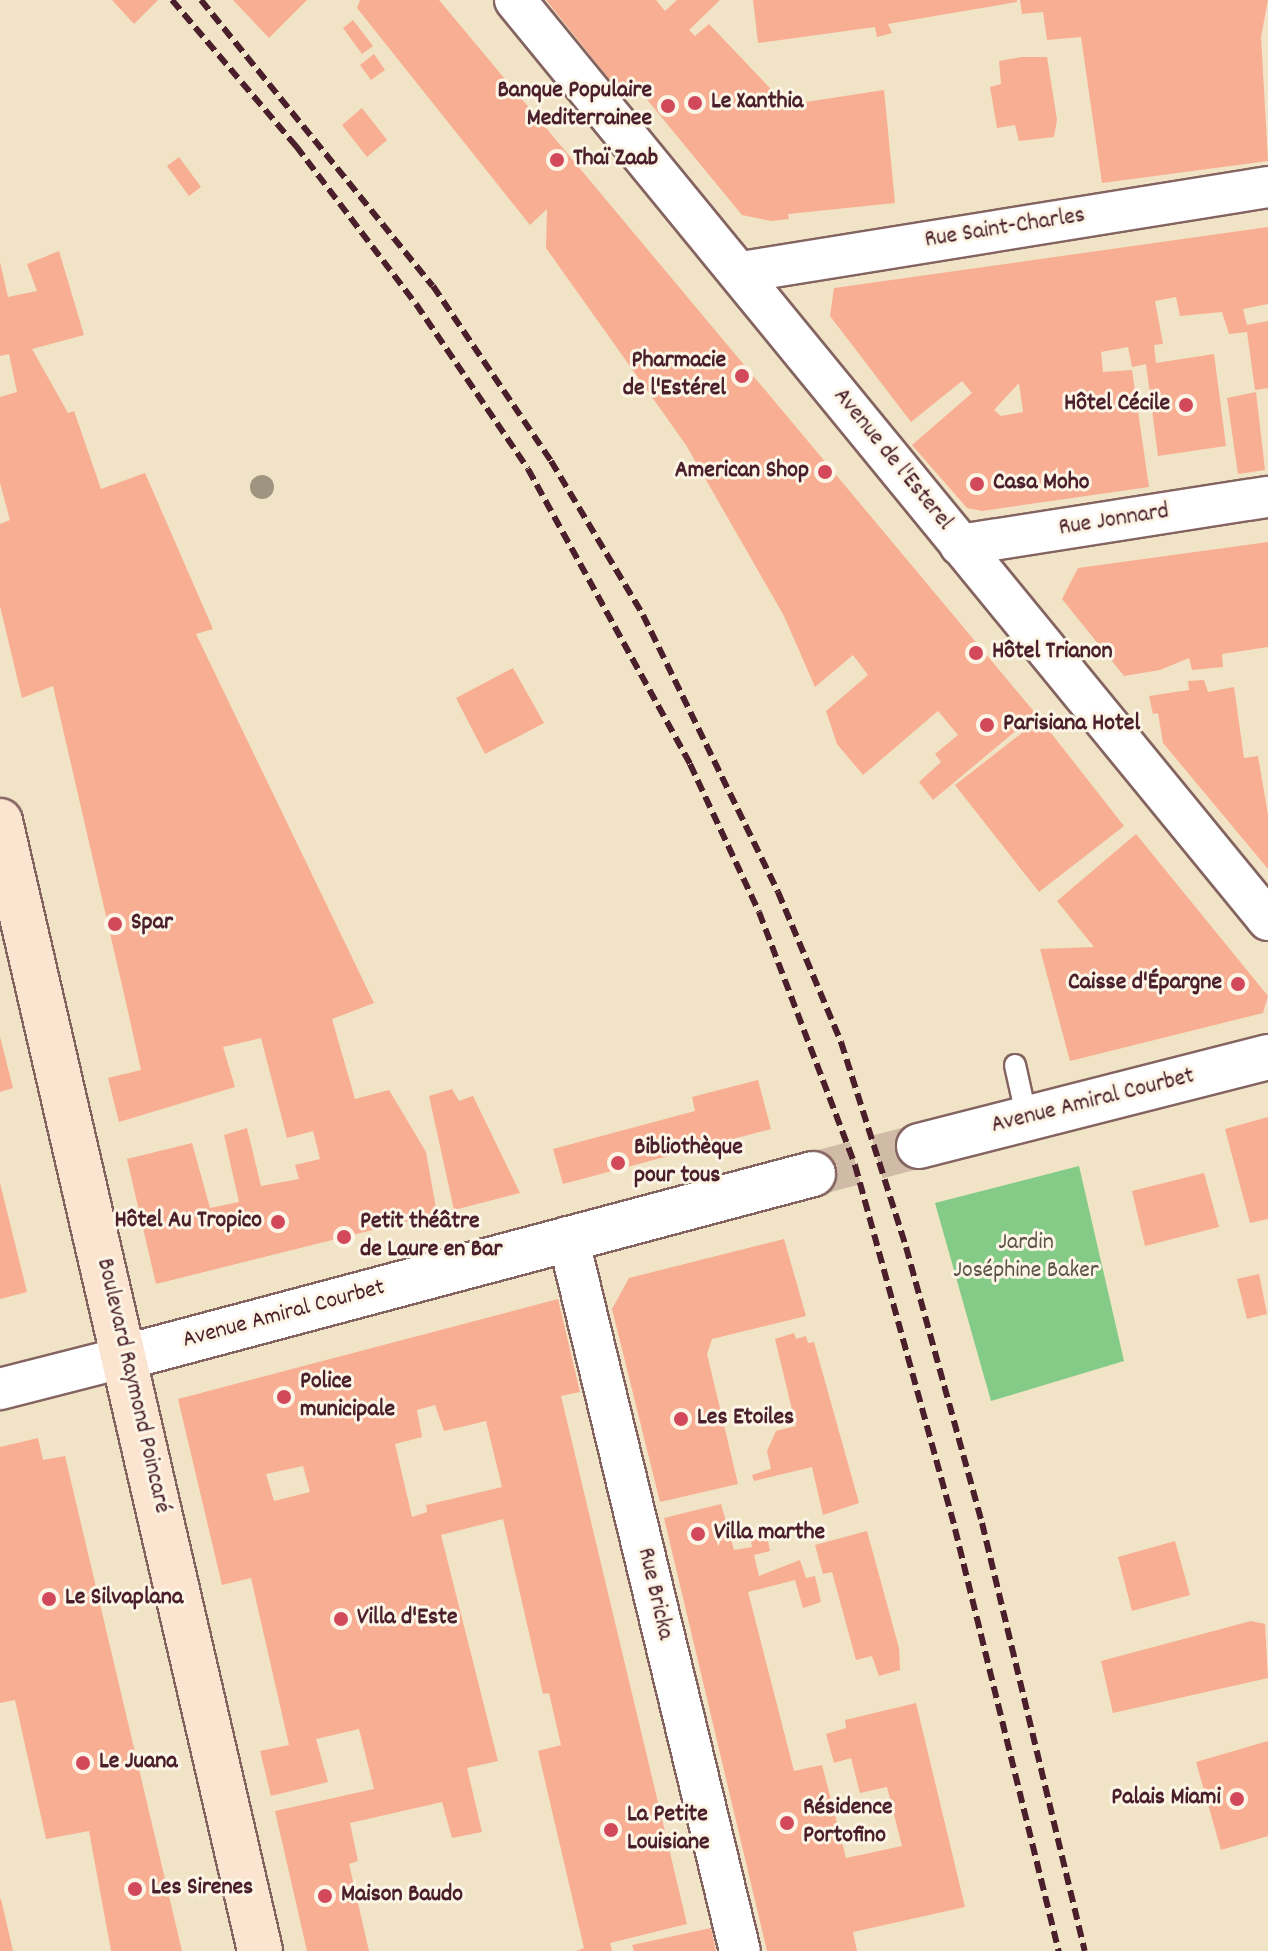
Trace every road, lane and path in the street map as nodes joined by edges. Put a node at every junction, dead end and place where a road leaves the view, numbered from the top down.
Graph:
1 (515, 0) edge
2 (1268, 187) edge
3 (742, 272) junction
4 (1268, 497) edge
5 (960, 545) junction
6 (0, 821) edge
7 (1268, 920) edge
8 (1268, 1057) edge
9 (1015, 1065) dead end
10 (1027, 1119) junction
11 (919, 1146) tunnel mouth
12 (813, 1174) tunnel mouth
13 (568, 1237) junction
14 (126, 1357) junction
15 (0, 1389) edge
16 (260, 1951) edge
17 (740, 1951) edge

1 - 3 street, Avenue de l'Esterel
2 - 3 street, Rue Saint-Charles
3 - 5 street, Avenue de l'Esterel
4 - 5 street, Rue Jonnard
5 - 7 street, Avenue de l'Esterel
6 - 14 main road, Boulevard Raymond Poincaré
8 - 10 street, Avenue Amiral Courbet
9 - 10 lane
10 - 11 street, Avenue Amiral Courbet
12 - 13 street, Avenue Amiral Courbet
13 - 14 street, Avenue Amiral Courbet
13 - 17 street, Rue Bricka
14 - 15 street
14 - 16 main road, Boulevard Raymond Poincaré

